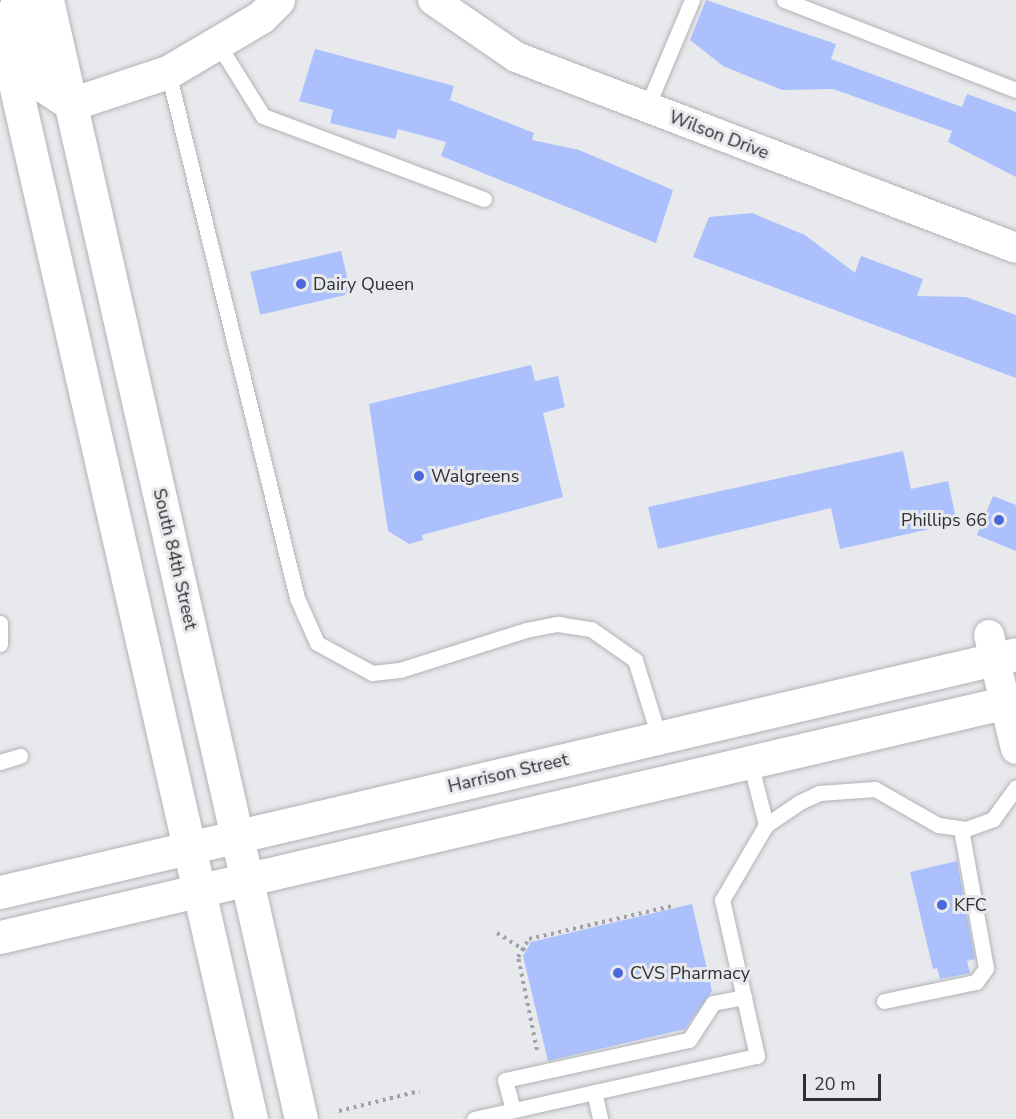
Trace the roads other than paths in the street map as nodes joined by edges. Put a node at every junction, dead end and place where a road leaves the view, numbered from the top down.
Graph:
1 (17, 0) edge
2 (47, 0) edge
3 (278, 0) edge
4 (434, 0) edge
5 (692, 0) edge
6 (789, 2) edge
7 (0, 18) edge
8 (218, 44) junction
9 (168, 72) junction
10 (1016, 90) edge
11 (71, 104) junction
12 (647, 107) junction
13 (484, 199) dead end
14 (1016, 248) edge
15 (0, 623) edge
16 (0, 644) edge
17 (1000, 649) edge
18 (1011, 701) edge
19 (659, 737) junction
20 (1016, 749) edge
21 (20, 756) dead end
22 (0, 762) edge
23 (750, 762) junction
24 (1016, 787) edge
25 (766, 825) junction
26 (961, 829) junction
27 (238, 836) junction
28 (190, 848) junction
29 (248, 879) junction
30 (198, 891) junction
31 (0, 892) edge
32 (0, 937) edge
33 (744, 997) junction
34 (884, 1001) dead end
35 (594, 1092) junction
36 (513, 1110) junction
37 (251, 1119) edge
38 (301, 1119) edge
39 (474, 1119) edge
40 (600, 1119) edge

1 - 11 main road
2 - 11 main road, South 84th Street
3 - 8 main road
4 - 12 street, Wilson Drive
5 - 12 lane
6 - 10 lane
7 - 28 main road
8 - 9 main road
8 - 13 lane
9 - 11 main road
9 - 19 lane
11 - 27 main road, South 84th Street
12 - 14 street, Wilson Drive
15 - 16 lane
17 - 18 street
17 - 19 main road, Harrison Street
18 - 20 street
18 - 23 main road
19 - 27 main road, Harrison Street
21 - 22 lane
23 - 25 lane
23 - 29 main road
24 - 26 lane
25 - 26 lane
25 - 33 lane
26 - 34 lane
27 - 28 main road, Harrison Street
27 - 29 main road, South 84th Street
28 - 30 main road
28 - 31 main road, Harrison Street
29 - 30 main road
29 - 38 main road, South 84th Street
30 - 32 main road
30 - 37 main road
33 - 35 lane
33 - 36 lane
35 - 36 lane
35 - 40 lane
36 - 39 lane

